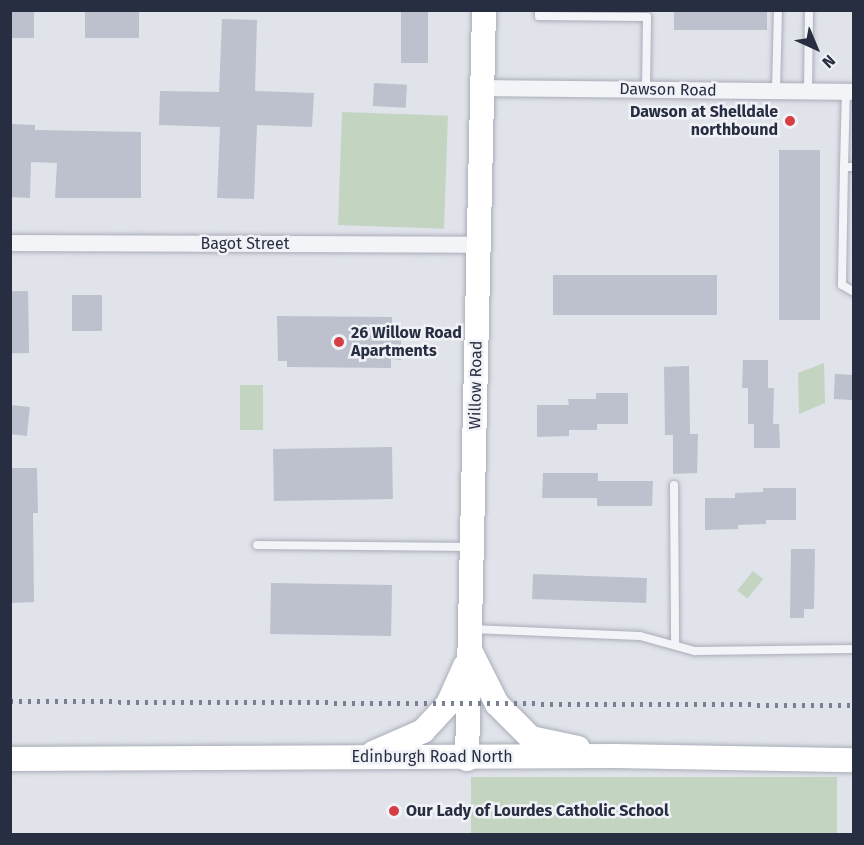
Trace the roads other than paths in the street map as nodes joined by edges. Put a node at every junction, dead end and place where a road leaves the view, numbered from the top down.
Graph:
1 (484, 10) edge
2 (539, 10) edge
3 (778, 10) edge
4 (809, 10) edge
5 (647, 14) edge
6 (483, 87) junction
7 (646, 89) junction
8 (776, 91) junction
9 (808, 91) junction
10 (850, 92) edge
11 (849, 167) edge
12 (10, 243) edge
13 (479, 245) junction
14 (854, 292) edge
15 (674, 484) dead end
16 (257, 545) dead end
17 (473, 547) junction
18 (472, 641) junction
19 (675, 645) junction
20 (853, 649) edge
21 (366, 756) junction
22 (615, 756) junction
23 (10, 759) edge
24 (467, 759) junction
25 (854, 760) edge

1 - 6 main road, Willow Road
2 - 5 lane
3 - 8 lane
4 - 9 lane
5 - 7 lane
6 - 7 street, Dawson Road
6 - 13 main road, Willow Road
7 - 8 street, Dawson Road
8 - 9 street, Dawson Road
9 - 10 street, Dawson Road
10 - 11 lane
11 - 14 lane
12 - 13 street, Bagot Street
13 - 17 main road, Willow Road
15 - 19 lane
16 - 17 lane
17 - 18 main road, Willow Road
18 - 19 lane
18 - 21 main road
18 - 22 main road
18 - 24 main road, Willow Road
19 - 20 lane
21 - 23 main road, Edinburgh Road North
21 - 24 main road, Edinburgh Road North
22 - 24 main road, Edinburgh Road North
22 - 25 main road, Edinburgh Road North

